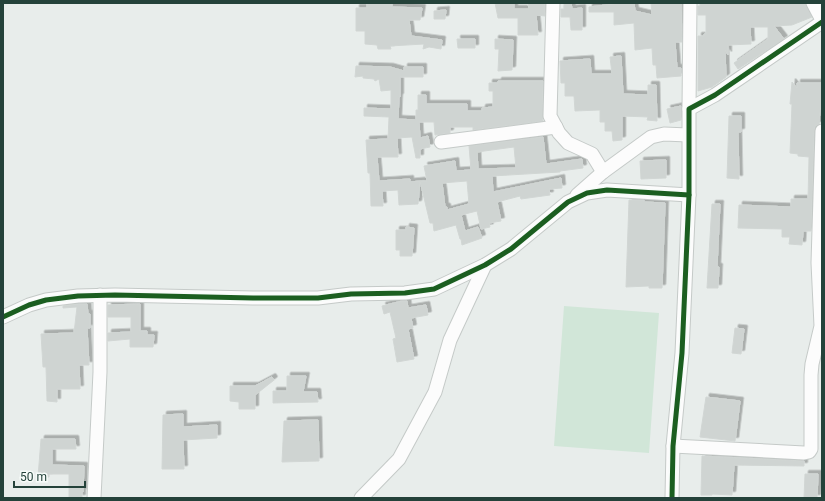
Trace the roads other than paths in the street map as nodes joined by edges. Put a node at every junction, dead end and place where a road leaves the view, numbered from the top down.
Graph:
1 (553, 3) edge
2 (690, 3) edge
3 (813, 3) edge
4 (822, 21) edge
5 (689, 109) junction
6 (556, 127) junction
7 (822, 131) edge
8 (688, 135) junction
9 (441, 142) dead end
10 (603, 172) junction
11 (689, 195) junction
12 (568, 202) junction
13 (485, 264) junction
14 (100, 295) junction
15 (3, 317) edge
16 (673, 446) junction
17 (94, 498) edge
18 (360, 498) edge
19 (672, 498) edge

1 - 6 street
2 - 5 street
3 - 4 street
4 - 5 street
5 - 8 street
6 - 9 street
6 - 10 street
7 - 16 street
8 - 10 street
8 - 11 street
10 - 12 street
11 - 12 street
11 - 16 street
12 - 13 street
13 - 14 street
13 - 18 street
14 - 15 street
14 - 17 street
16 - 19 street

